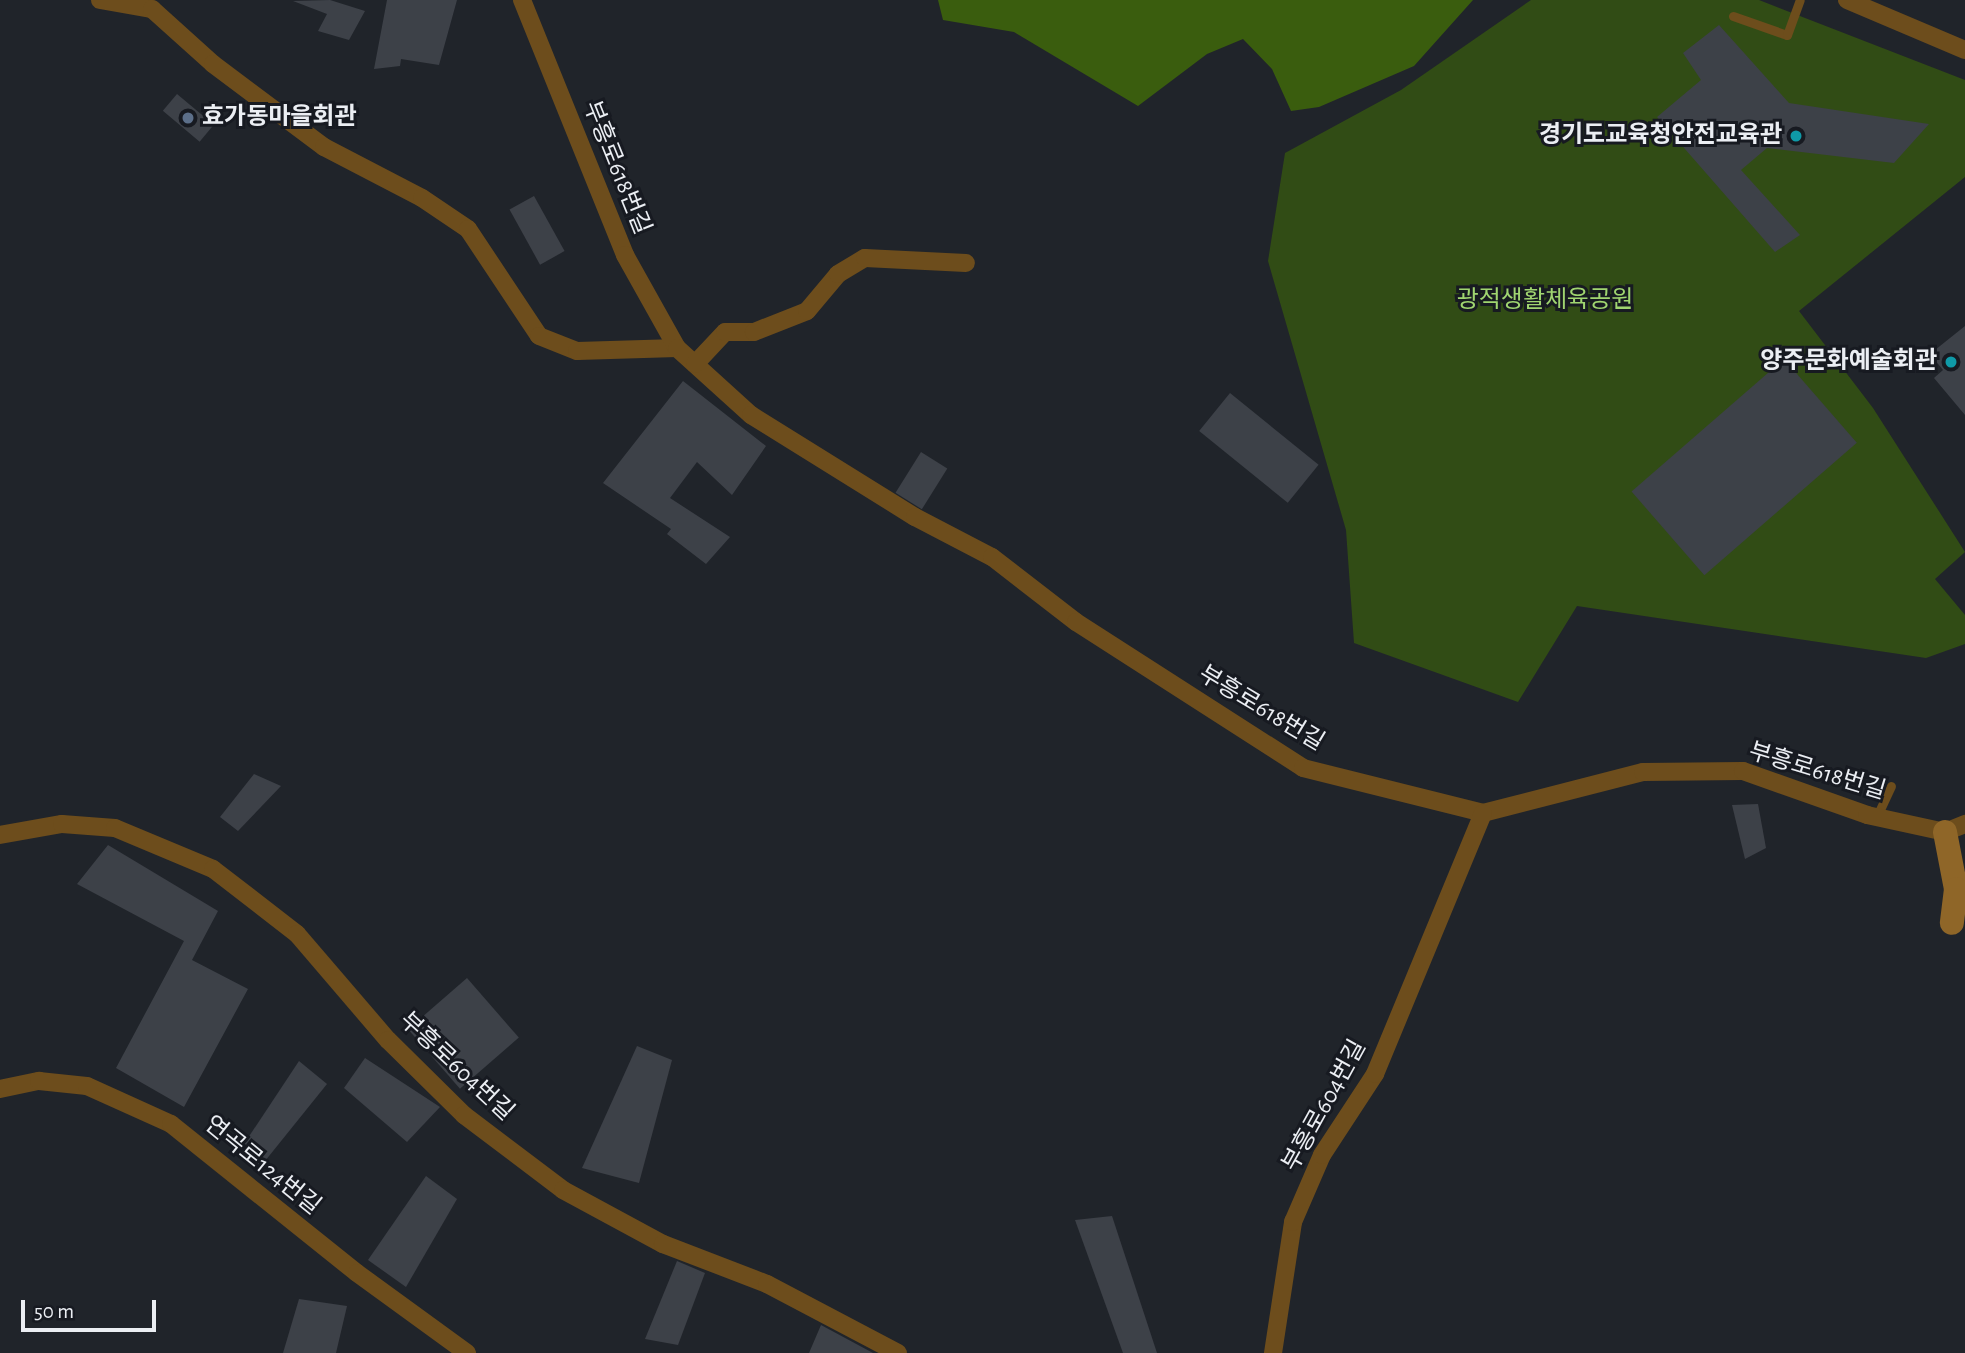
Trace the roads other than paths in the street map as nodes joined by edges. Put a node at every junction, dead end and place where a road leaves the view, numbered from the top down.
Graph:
1 (100, 0) edge
2 (522, 0) edge
3 (1800, 0) edge
4 (1847, 0) edge
5 (1733, 16) dead end
6 (1965, 50) edge
7 (966, 263) dead end
8 (677, 348) junction
9 (695, 364) junction
10 (1891, 786) dead end
11 (1483, 813) junction
12 (1877, 816) junction
13 (1955, 828) edge
14 (0, 835) edge
15 (1958, 919) edge
16 (0, 1089) edge
17 (467, 1353) edge
18 (898, 1353) edge
19 (1273, 1353) edge

1 - 8 street
2 - 8 street, 부흥로618번길
3 - 5 lane
4 - 6 street
7 - 9 street
8 - 9 street, 부흥로618번길
9 - 11 street, 부흥로618번길
10 - 12 lane
11 - 12 street, 부흥로618번길
11 - 19 street, 부흥로604번길
12 - 13 street, 부흥로618번길
13 - 15 street
14 - 18 street, 부흥로604번길
16 - 17 street, 연곡로124번길

